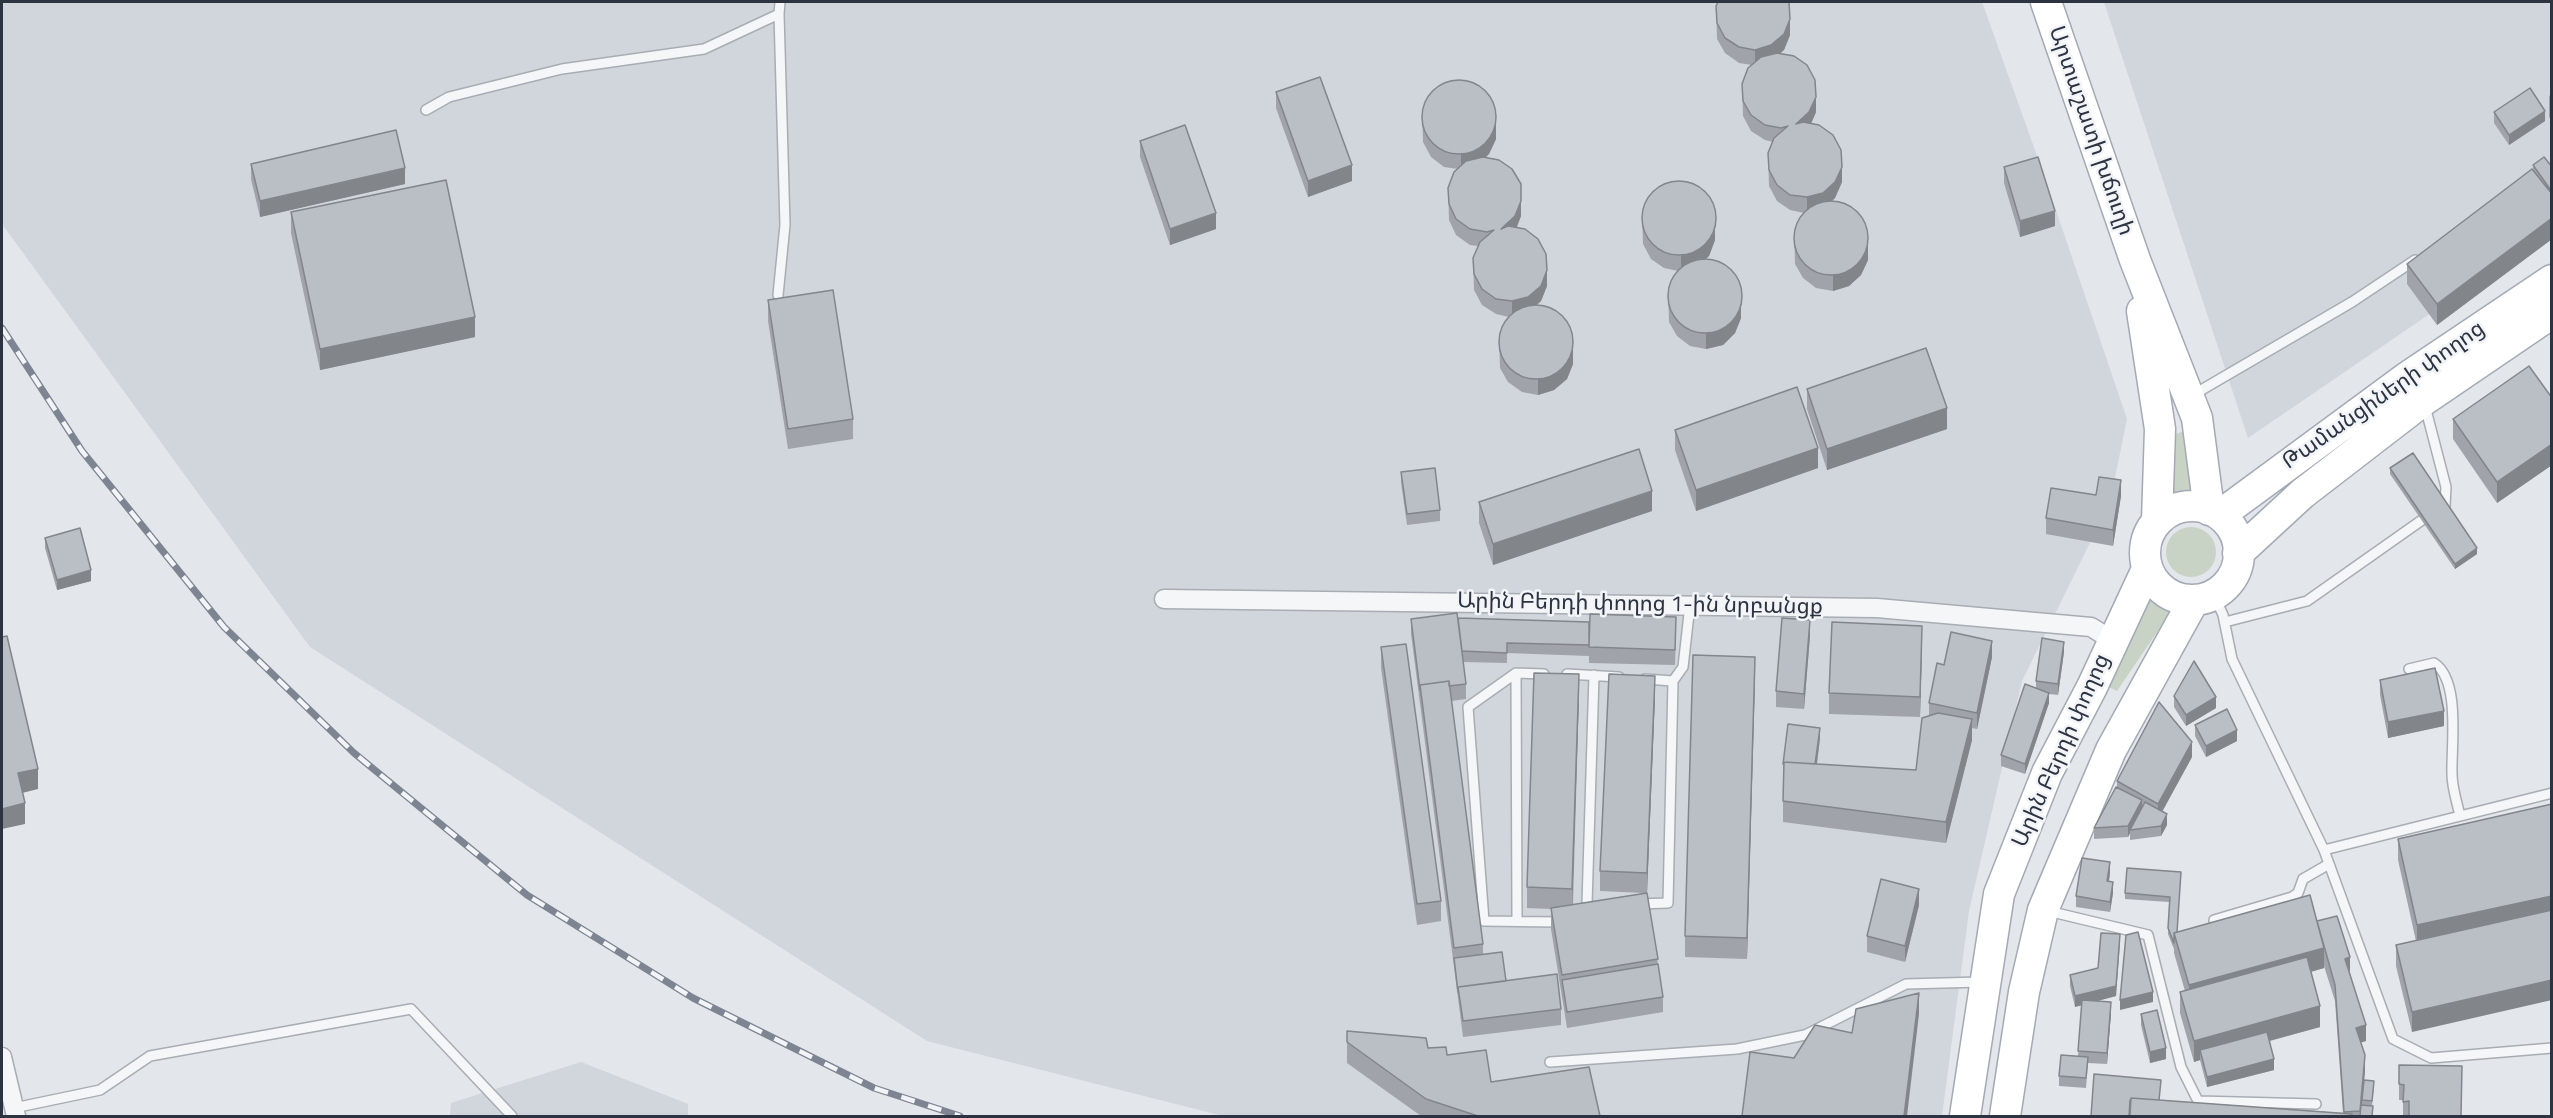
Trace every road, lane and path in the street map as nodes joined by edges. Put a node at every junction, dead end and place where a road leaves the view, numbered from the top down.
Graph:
1 (780, 2) edge
2 (2046, 2) edge
3 (779, 14) junction
4 (426, 110) dead end
5 (2420, 257) edge
6 (2135, 260) junction
7 (2552, 280) edge
8 (778, 295) dead end
9 (2552, 313) edge
10 (2189, 397) junction
11 (2424, 400) junction
12 (2445, 506) edge
13 (2215, 512) junction
14 (2422, 520) edge
15 (2157, 521) junction
16 (2238, 553) junction
17 (2148, 569) junction
18 (2204, 597) junction
19 (1164, 599) dead end
20 (1689, 606) junction
21 (2224, 622) junction
22 (2112, 640) junction
23 (2409, 669) dead end
24 (1516, 673) junction
25 (1550, 674) edge
26 (1561, 674) edge
27 (1594, 675) junction
28 (1628, 677) edge
29 (1639, 678) edge
30 (1673, 681) junction
31 (2552, 793) edge
32 (2460, 816) junction
33 (2324, 850) junction
34 (2329, 864) junction
35 (1587, 904) junction
36 (1599, 904) edge
37 (1622, 904) edge
38 (1577, 910) edge
39 (2043, 910) junction
40 (1567, 916) edge
41 (2214, 920) edge
42 (1517, 921) junction
43 (1987, 982) junction
44 (2552, 1048) edge
45 (2, 1057) edge
46 (1550, 1062) dead end
47 (2316, 1104) dead end
48 (15, 1112) edge
49 (512, 1116) edge
50 (1965, 1116) edge
51 (2006, 1116) edge

1 - 3 lane
2 - 6 main road, Արտաշատի խճուղի
3 - 4 lane
3 - 8 lane
5 - 10 lane
6 - 10 main road, Արտաշատի խճուղի
6 - 15 main road, Արտաշատի խճուղի
7 - 13 main road, Թամանցիների փողոց
9 - 11 main road, Թամանցիների փողոց
10 - 13 main road, Արտաշատի խճուղի
11 - 12 lane
11 - 16 main road, Թամանցիների փողոց
13 - 15 main road
13 - 16 main road
14 - 21 lane
15 - 17 main road
16 - 18 main road, Թամանցիների փողոց
17 - 18 main road
17 - 22 main road, Արին Բերդի փողոց
18 - 21 lane
18 - 39 main road, Արին Բերդի փողոց
19 - 20 street, Արին Բերդի փողոց 1-ին նրբանցք
20 - 22 street, Արին Բերդի փողոց 1-ին նրբանցք
20 - 30 lane
21 - 33 lane
22 - 43 main road, Արին Բերդի փողոց
23 - 32 lane
24 - 25 lane
24 - 42 lane
24 - 42 lane
26 - 27 lane
27 - 28 lane
27 - 35 lane
29 - 30 lane
30 - 37 lane
31 - 32 lane
32 - 33 lane
33 - 34 lane
34 - 41 lane
34 - 44 lane
35 - 36 lane
35 - 38 lane
39 - 47 lane
39 - 51 main road, Արին Բերդի փողոց
40 - 42 lane
43 - 46 lane
43 - 50 main road, Արին Բերդի փողոց
45 - 48 street
48 - 49 lane

